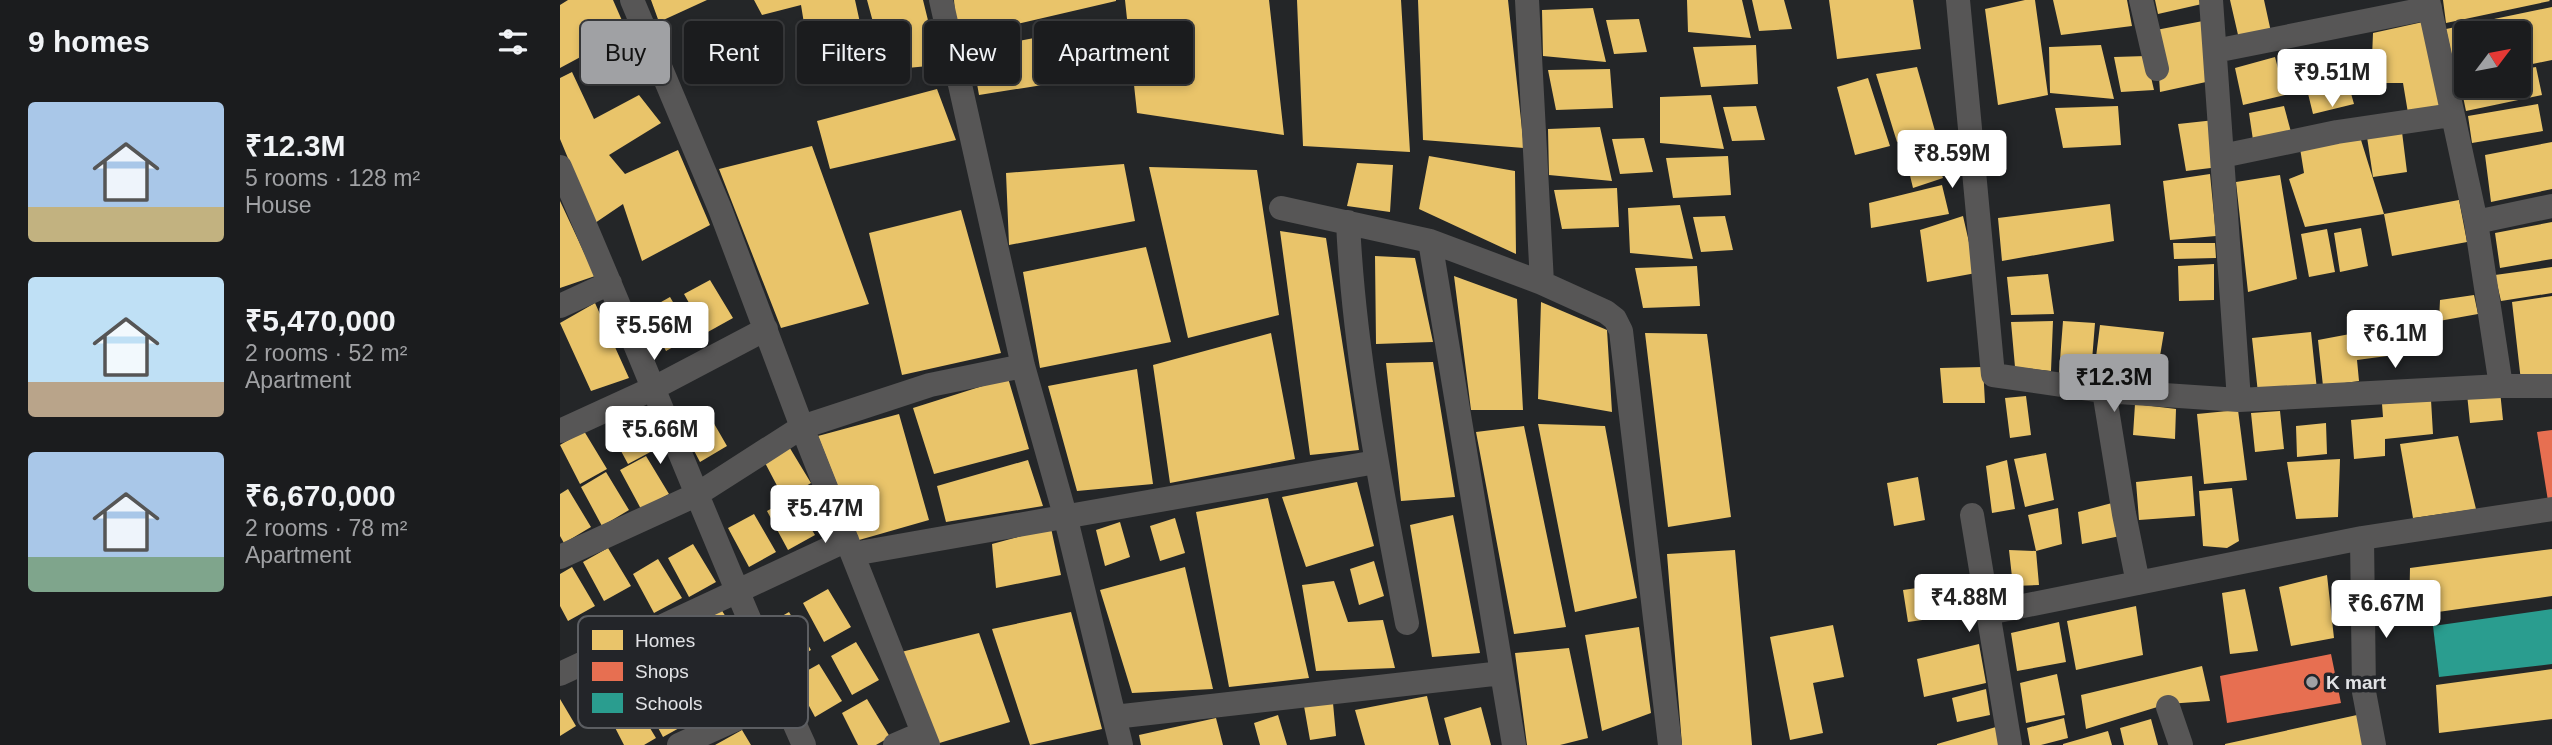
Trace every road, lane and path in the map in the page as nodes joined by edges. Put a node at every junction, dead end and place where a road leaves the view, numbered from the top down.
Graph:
1 (632, 0) edge
2 (942, 0) edge
3 (1527, 0) edge
4 (1958, 0) edge
5 (2141, 0) edge
6 (2211, 0) edge
7 (2429, 4) edge
8 (2214, 51) junction
9 (2157, 69) dead end
10 (2452, 115) junction
11 (2222, 156) junction
12 (560, 167) edge
13 (2552, 206) edge
14 (1281, 208) dead end
15 (1348, 222) junction
16 (2476, 222) junction
17 (1430, 241) junction
18 (610, 283) junction
19 (1542, 283) junction
20 (560, 306) edge
21 (766, 329) junction
22 (1023, 366) junction
23 (2501, 386) junction
24 (2552, 386) edge
25 (654, 388) junction
26 (2104, 391) junction
27 (2239, 400) junction
28 (802, 427) junction
29 (560, 431) edge
30 (1376, 461) junction
31 (696, 495) junction
32 (2552, 509) edge
33 (1065, 515) junction
34 (1972, 515) dead end
35 (2362, 538) junction
36 (850, 547) junction
37 (560, 557) edge
38 (2138, 583) junction
39 (736, 593) junction
40 (1988, 613) junction
41 (686, 616) edge
42 (746, 616) edge
43 (1407, 623) dead end
44 (578, 666) edge
45 (1502, 673) junction
46 (560, 674) edge
47 (2168, 707) dead end
48 (1114, 717) junction
49 (717, 728) edge
50 (796, 728) edge
51 (925, 739) edge
52 (679, 745) edge
53 (804, 745) edge
54 (895, 745) edge
55 (1121, 745) edge
56 (1514, 745) edge
57 (1670, 745) edge
58 (2010, 745) edge
59 (2181, 745) edge
60 (2374, 745) edge

1 - 21 street
2 - 22 street
3 - 19 street
4 - 26 street
5 - 9 street
6 - 8 street
7 - 8 street
7 - 10 street
8 - 11 street
10 - 11 street
10 - 16 street
11 - 27 street
12 - 18 street
13 - 16 street
14 - 15 street
15 - 17 street
15 - 30 street
16 - 23 street
17 - 19 street
17 - 45 street
18 - 20 street
18 - 25 street
19 - 57 street
21 - 25 street
21 - 28 street
22 - 28 street
22 - 33 street
23 - 24 street
23 - 27 street
25 - 29 street
25 - 31 street
26 - 27 street
26 - 38 street
28 - 31 street
28 - 36 street
30 - 33 street
30 - 43 street
31 - 37 street
31 - 39 street
32 - 35 street
33 - 36 street
33 - 48 street
34 - 40 street
35 - 38 street
35 - 60 street
36 - 39 street
36 - 51 street
38 - 40 street
39 - 41 street
39 - 42 street
40 - 58 street
44 - 46 street
45 - 48 street
45 - 56 street
47 - 59 street
48 - 55 street
49 - 52 street
50 - 53 street
51 - 54 street

